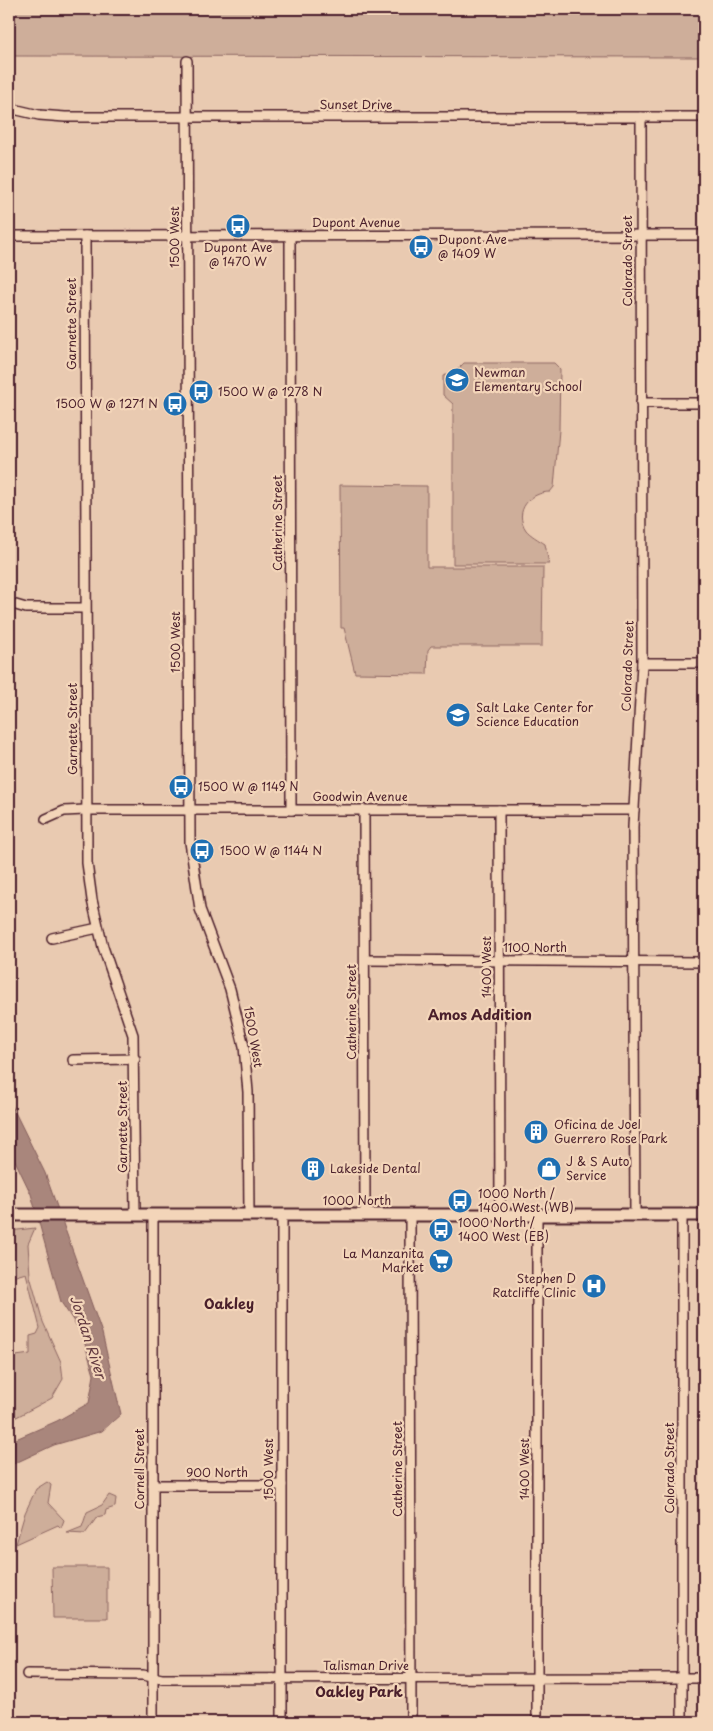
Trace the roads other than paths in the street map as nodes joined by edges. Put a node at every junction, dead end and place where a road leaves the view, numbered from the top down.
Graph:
1 (187, 61) dead end
2 (9, 108) edge
3 (187, 117) junction
4 (640, 117) junction
5 (704, 117) edge
6 (641, 235) junction
7 (704, 235) edge
8 (9, 236) edge
9 (85, 236) junction
10 (188, 236) junction
11 (290, 236) junction
12 (641, 403) junction
13 (704, 403) edge
14 (9, 603) edge
15 (85, 608) junction
16 (642, 663) junction
17 (704, 663) edge
18 (86, 810) junction
19 (189, 810) junction
20 (292, 810) junction
21 (364, 810) junction
22 (499, 810) junction
23 (634, 810) junction
24 (46, 819) dead end
25 (98, 928) junction
26 (52, 938) dead end
27 (365, 960) junction
28 (499, 960) junction
29 (634, 961) junction
30 (704, 962) edge
31 (135, 1059) junction
32 (73, 1060) dead end
33 (9, 1215) edge
34 (135, 1215) junction
35 (153, 1215) junction
36 (248, 1215) junction
37 (282, 1215) junction
38 (366, 1215) junction
39 (410, 1215) junction
40 (500, 1215) junction
41 (537, 1215) junction
42 (635, 1215) junction
43 (682, 1215) junction
44 (704, 1215) edge
45 (153, 1485) junction
46 (282, 1485) junction
47 (27, 1674) dead end
48 (153, 1676) junction
49 (282, 1678) junction
50 (411, 1678) junction
51 (537, 1678) junction
52 (682, 1678) junction
53 (704, 1678) edge
54 (153, 1722) edge
55 (282, 1722) edge
56 (411, 1722) edge
57 (538, 1722) edge
58 (682, 1722) edge

1 - 3 street, 1500 West
2 - 3 street, Sunset Drive
3 - 4 street, Sunset Drive
3 - 10 street, 1500 West
4 - 5 street, Sunset Drive
4 - 6 street, Colorado Street
6 - 7 street, Dupont Avenue
6 - 11 street, Dupont Avenue
6 - 12 street, Colorado Street
8 - 9 street, Dupont Avenue
9 - 10 street, Dupont Avenue
9 - 15 street, Garnette Street
10 - 11 street, Dupont Avenue
10 - 19 street, 1500 West
11 - 20 street, Catherine Street
12 - 13 street
12 - 16 street, Colorado Street
14 - 15 street
15 - 18 street, Garnette Street
16 - 17 street
16 - 23 street, Colorado Street
18 - 19 street, Goodwin Avenue
18 - 24 street, Goodwin Avenue
18 - 25 street, Garnette Street
19 - 20 street, Goodwin Avenue
19 - 36 street, 1500 West
20 - 21 street, Goodwin Avenue
21 - 22 street, Goodwin Avenue
21 - 27 street, Catherine Street
22 - 23 street, Goodwin Avenue
22 - 28 street, 1400 West
23 - 29 street, Colorado Street
25 - 26 street
25 - 31 street, Garnette Street
27 - 28 street, 1100 North
27 - 38 street, Catherine Street
28 - 29 street, 1100 North
28 - 40 street, 1400 West
29 - 30 street, 1100 North
29 - 42 street, Colorado Street
31 - 32 street
31 - 34 street, Garnette Street
33 - 34 street, 1000 North
34 - 35 street, 1000 North
35 - 36 street, 1000 North
35 - 45 street, Cornell Street
36 - 37 street, 1000 North
37 - 38 street, 1000 North
37 - 46 street, 1500 West
38 - 39 street, 1000 North
39 - 40 street, 1000 North
39 - 50 street, Catherine Street
40 - 41 street, 1000 North
41 - 42 street, 1000 North
41 - 51 street, 1400 West
42 - 43 street, 1000 North
43 - 44 street, 1000 North
43 - 52 street, Colorado Street
45 - 46 street, 900 North
45 - 48 street, Cornell Street
46 - 49 street, 1500 West
47 - 48 street, Talisman Drive
48 - 49 street, Talisman Drive
48 - 54 street, Cornell Street
49 - 50 street, Talisman Drive
49 - 55 street, 1500 West
50 - 51 street, Talisman Drive
50 - 56 street, Catherine Street
51 - 52 street, Talisman Drive
51 - 57 street, 1400 West
52 - 53 street, Talisman Drive
52 - 58 street, Colorado Street

